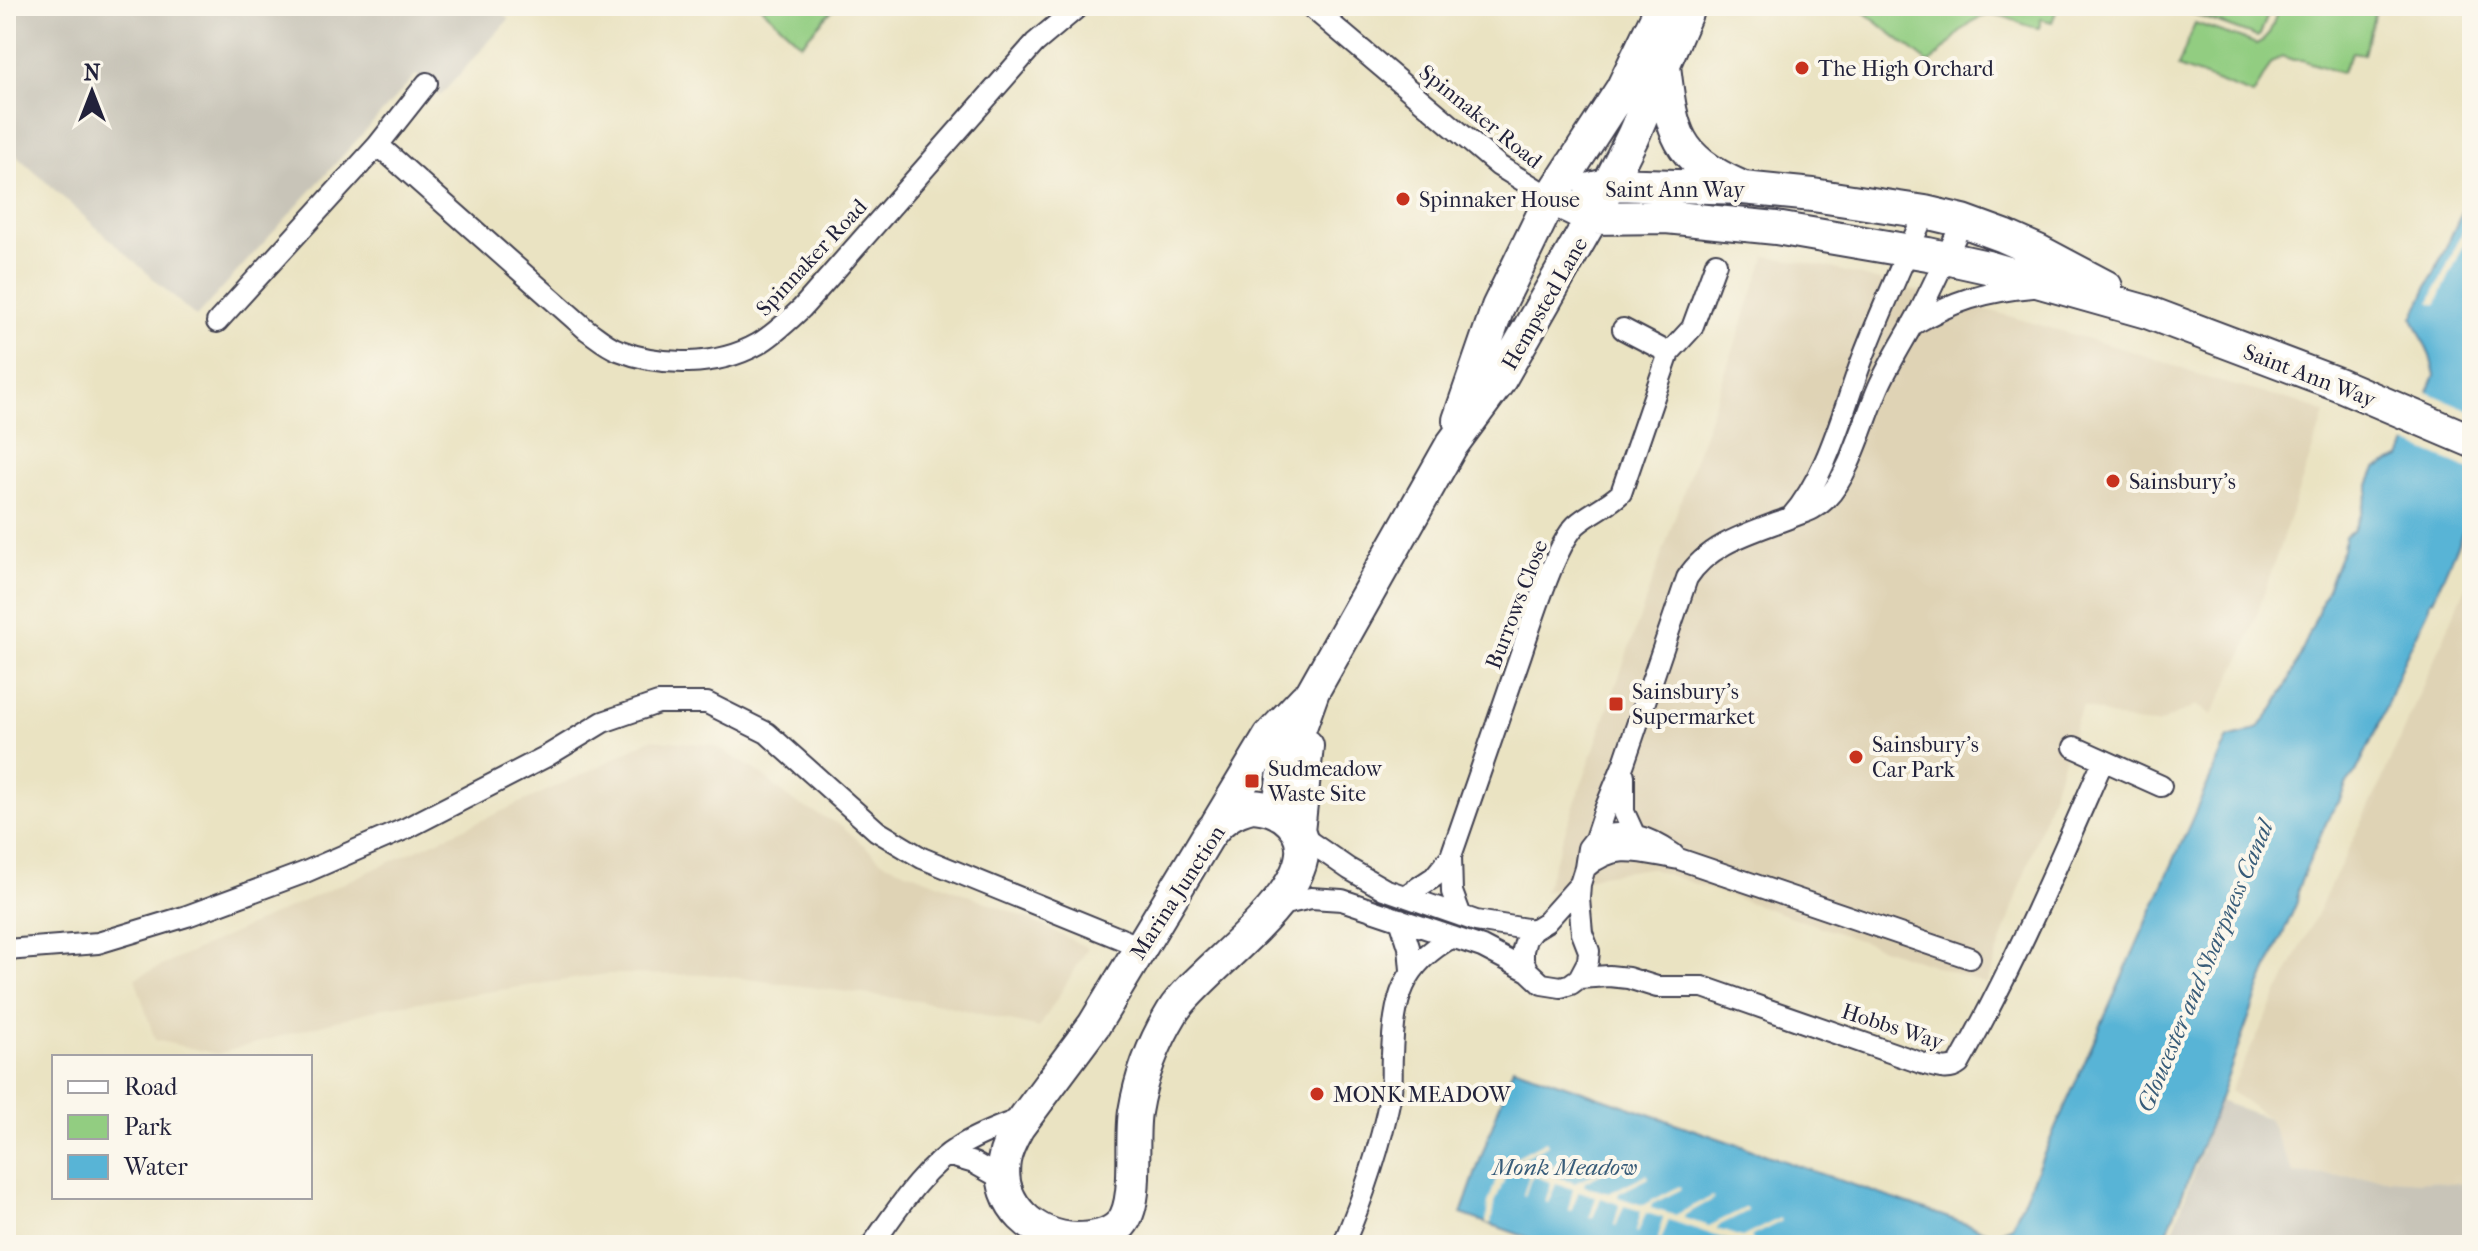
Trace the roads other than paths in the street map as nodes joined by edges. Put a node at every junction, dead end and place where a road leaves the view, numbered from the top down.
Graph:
1 (1079, 6) edge
2 (1310, 6) edge
3 (1662, 6) edge
4 (1689, 6) edge
5 (1664, 66) junction
6 (427, 83) dead end
7 (378, 145) junction
8 (1743, 188) junction
9 (1582, 200) junction
10 (1925, 212) junction
11 (1963, 221) junction
12 (1909, 250) junction
13 (1945, 258) junction
14 (1716, 263) dead end
15 (2052, 285) junction
16 (2147, 312) junction
17 (221, 317) dead end
18 (1911, 326) junction
19 (1623, 329) dead end
20 (1669, 353) junction
21 (2472, 441) edge
22 (1451, 446) junction
23 (1791, 517) junction
24 (1313, 691) junction
25 (2074, 747) dead end
26 (2103, 761) junction
27 (1624, 763) junction
28 (2161, 786) dead end
29 (1216, 825) junction
30 (1292, 826) junction
31 (1634, 834) junction
32 (1595, 839) junction
33 (1451, 856) junction
34 (1679, 859) junction
35 (1583, 876) junction
36 (1405, 896) junction
37 (1276, 906) junction
38 (1461, 916) junction
39 (1400, 919) junction
40 (1540, 926) junction
41 (1453, 937) junction
42 (1585, 938) junction
43 (1141, 947) junction
44 (6, 950) edge
45 (1970, 958) dead end
46 (1411, 970) junction
47 (1528, 971) junction
48 (1579, 978) junction
49 (1628, 978) junction
50 (1026, 1116) junction
51 (947, 1155) junction
52 (1004, 1180) junction
53 (1121, 1231) edge
54 (1052, 1240) edge
55 (872, 1245) edge
56 (1343, 1245) edge

1 - 7 street, Spinnaker Road
2 - 9 street, Spinnaker Road
3 - 9 main road
4 - 5 main road, Hempsted Lane
5 - 8 main road
5 - 9 main road, Hempsted Lane
6 - 7 street
7 - 17 street
8 - 9 main road, Saint Ann Way
8 - 10 main road, Saint Ann Way
9 - 12 main road, Saint Ann Way
9 - 22 main road, Hempsted Lane
9 - 22 main road, Hempsted Lane
10 - 11 main road, Saint Ann Way
10 - 12 street
11 - 13 street
11 - 16 main road, Saint Ann Way
12 - 13 main road, Saint Ann Way
12 - 23 street
13 - 15 main road, Saint Ann Way
13 - 18 street
14 - 20 street, Burrows Close
15 - 16 main road, Saint Ann Way
15 - 18 street
16 - 21 main road, Saint Ann Way
18 - 23 street
19 - 20 street
20 - 33 street, Burrows Close
22 - 24 main road, Hempsted Lane
23 - 27 street
24 - 29 main road, Hempsted Lane
24 - 30 main road, Hempsted Lane
25 - 26 street
26 - 28 street
26 - 49 street, Hobbs Way
27 - 31 street
27 - 32 street
29 - 30 main road, Marina Junction
29 - 43 main road, Marina Junction
30 - 36 street
30 - 37 main road
31 - 32 street
31 - 34 street
32 - 35 street
33 - 36 street, Burrows Close
33 - 38 street, Burrows Close
34 - 35 street
34 - 45 street
35 - 40 street
35 - 42 street
36 - 38 street
37 - 39 street
37 - 53 main road
38 - 40 street
39 - 41 street
39 - 46 street
40 - 42 street
40 - 47 street
41 - 46 street
41 - 47 street
42 - 48 street
42 - 49 street, Hobbs Way
43 - 44 street
43 - 50 main road, Marina Junction
46 - 56 street
47 - 48 street
48 - 49 street, Hobbs Way
50 - 51 street
50 - 52 main road, Marina Junction
51 - 52 street
51 - 55 street
52 - 54 main road
53 - 54 main road

